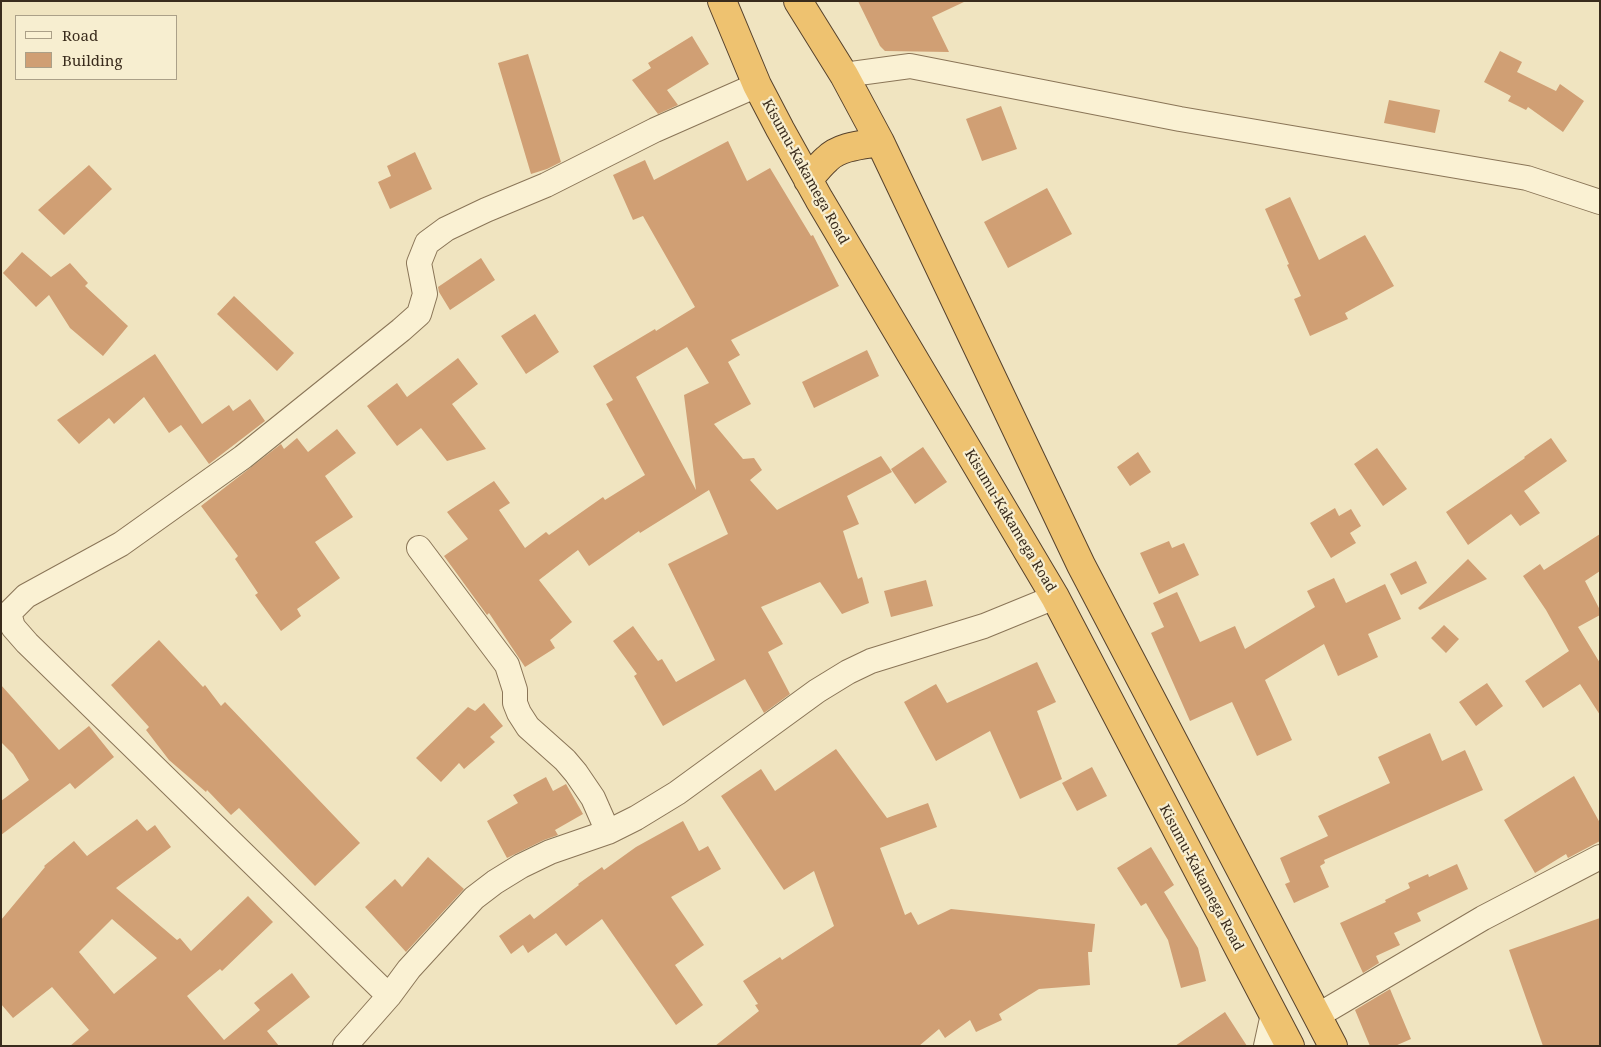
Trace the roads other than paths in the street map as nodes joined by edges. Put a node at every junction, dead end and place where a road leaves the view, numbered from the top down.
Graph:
1 (722, 1) edge
2 (798, 1) edge
3 (844, 75) junction
4 (757, 85) junction
5 (880, 142) junction
6 (808, 180) junction
7 (1600, 202) edge
8 (418, 548) dead end
9 (1055, 598) junction
10 (608, 832) junction
11 (1600, 857) edge
12 (389, 996) junction
13 (1272, 1014) junction
14 (1318, 1016) junction
15 (345, 1046) edge
16 (1266, 1046) edge
17 (1290, 1046) edge
18 (1333, 1046) edge

1 - 4 highway, Kisumu-Kakamega Road
2 - 3 highway
3 - 5 highway
3 - 7 street
4 - 6 highway, Kisumu-Kakamega Road
4 - 12 street
5 - 6 highway
5 - 14 highway
6 - 9 highway, Kisumu-Kakamega Road
8 - 10 street
9 - 10 street
9 - 13 highway, Kisumu-Kakamega Road
10 - 12 street
11 - 14 street
12 - 15 street
13 - 16 street
13 - 17 highway, Kisumu-Kakamega Road
14 - 18 highway

